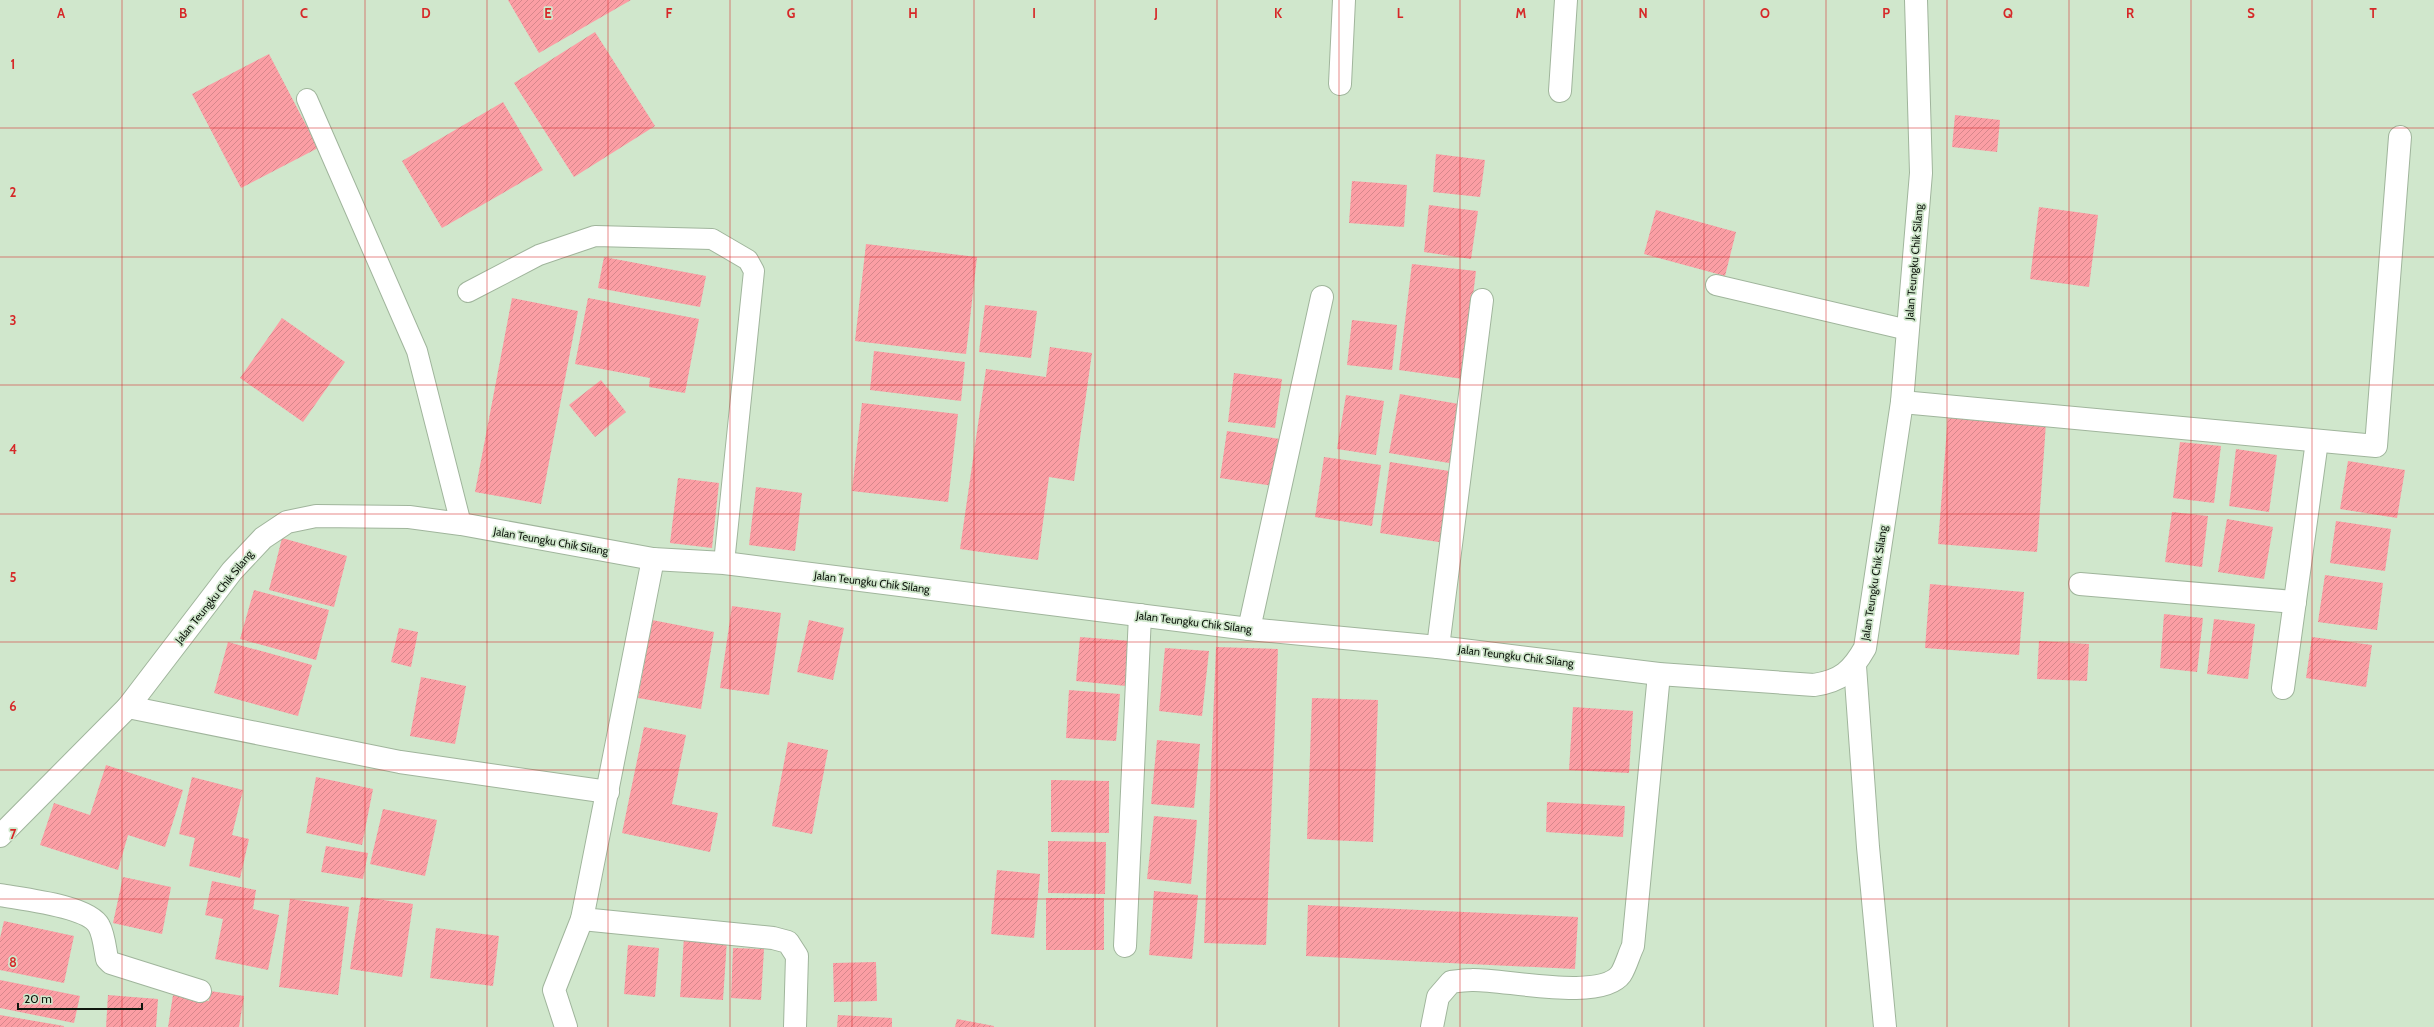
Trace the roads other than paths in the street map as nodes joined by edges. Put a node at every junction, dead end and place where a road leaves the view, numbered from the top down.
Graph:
1 (1344, 0) edge
2 (1566, 0) edge
3 (1916, 0) edge
4 (1340, 84) dead end
5 (1560, 91) dead end
6 (307, 99) dead end
7 (2400, 137) dead end
8 (1716, 284) dead end
9 (468, 292) dead end
10 (1322, 297) dead end
11 (1482, 300) dead end
12 (1908, 330) junction
13 (1902, 402) junction
14 (2317, 441) junction
15 (461, 524) junction
16 (653, 559) junction
17 (724, 563) junction
18 (2080, 584) dead end
19 (2295, 602) junction
20 (1140, 615) junction
21 (1249, 629) junction
22 (1438, 647) junction
23 (1855, 666) junction
24 (1659, 674) junction
25 (2283, 688) dead end
26 (128, 707) junction
27 (608, 792) junction
28 (0, 836) edge
29 (0, 895) edge
30 (582, 918) junction
31 (1125, 946) dead end
32 (200, 991) dead end
33 (566, 1027) edge
34 (795, 1027) edge
35 (1432, 1027) edge
36 (1885, 1027) edge

1 - 4 street
2 - 5 street
3 - 12 street, Jalan Teungku Chik Silang
6 - 15 lane
7 - 14 street
8 - 12 lane
9 - 17 lane
10 - 21 street
11 - 22 street
12 - 13 street, Jalan Teungku Chik Silang
13 - 14 street
13 - 23 street, Jalan Teungku Chik Silang
14 - 19 street
15 - 16 street, Jalan Teungku Chik Silang
15 - 26 street, Jalan Teungku Chik Silang
16 - 17 street, Jalan Teungku Chik Silang
16 - 27 street
17 - 20 street, Jalan Teungku Chik Silang
18 - 19 street
19 - 25 street
20 - 21 street, Jalan Teungku Chik Silang
20 - 31 street
21 - 22 street, Jalan Teungku Chik Silang
22 - 24 street, Jalan Teungku Chik Silang
23 - 24 street, Jalan Teungku Chik Silang
23 - 36 street
24 - 35 street
26 - 27 street
26 - 28 street, Jalan Teungku Chik Silang
27 - 30 street
29 - 32 street
30 - 33 street
30 - 34 street

